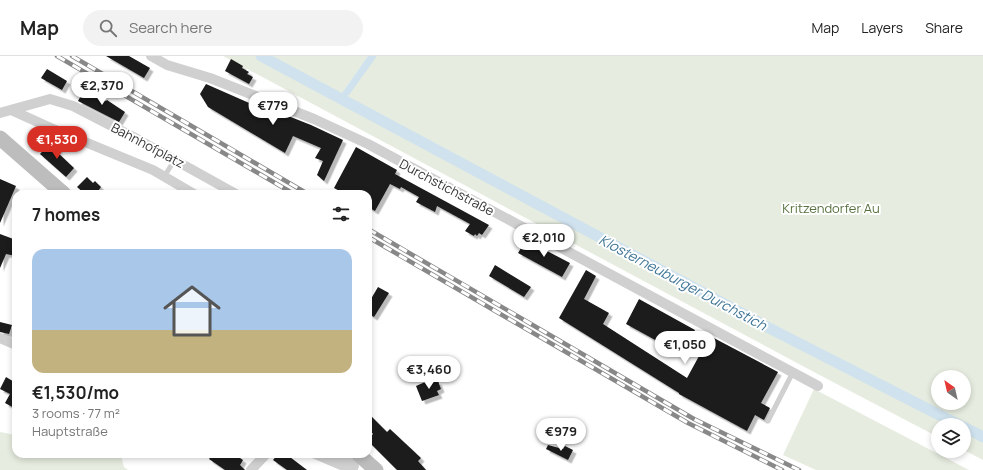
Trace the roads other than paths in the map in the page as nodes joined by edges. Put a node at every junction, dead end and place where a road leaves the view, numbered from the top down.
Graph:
1 (151, 56) edge
2 (11, 110) junction
3 (0, 113) edge
4 (0, 138) edge
5 (174, 159) junction
6 (164, 176) junction
7 (59, 190) edge
8 (187, 190) edge
9 (229, 190) edge
10 (0, 338) edge
11 (12, 344) edge
12 (793, 372) junction
13 (818, 386) dead end
14 (768, 421) dead end
15 (262, 458) edge
16 (324, 458) edge
17 (343, 458) edge
18 (362, 458) edge
19 (251, 470) edge
20 (353, 470) edge
21 (359, 470) edge
22 (376, 470) edge

1 - 12 street, Durchstichstraße
2 - 3 street, Bahnhofplatz
2 - 5 street, Bahnhofplatz
2 - 6 street, Bahnhofplatz
4 - 7 main road
5 - 6 lane
5 - 9 street, Bahnhofplatz
6 - 8 street, Bahnhofplatz
10 - 11 street
12 - 13 street, Durchstichstraße
12 - 14 lane
15 - 19 street
16 - 20 street
17 - 21 street
18 - 22 main road

